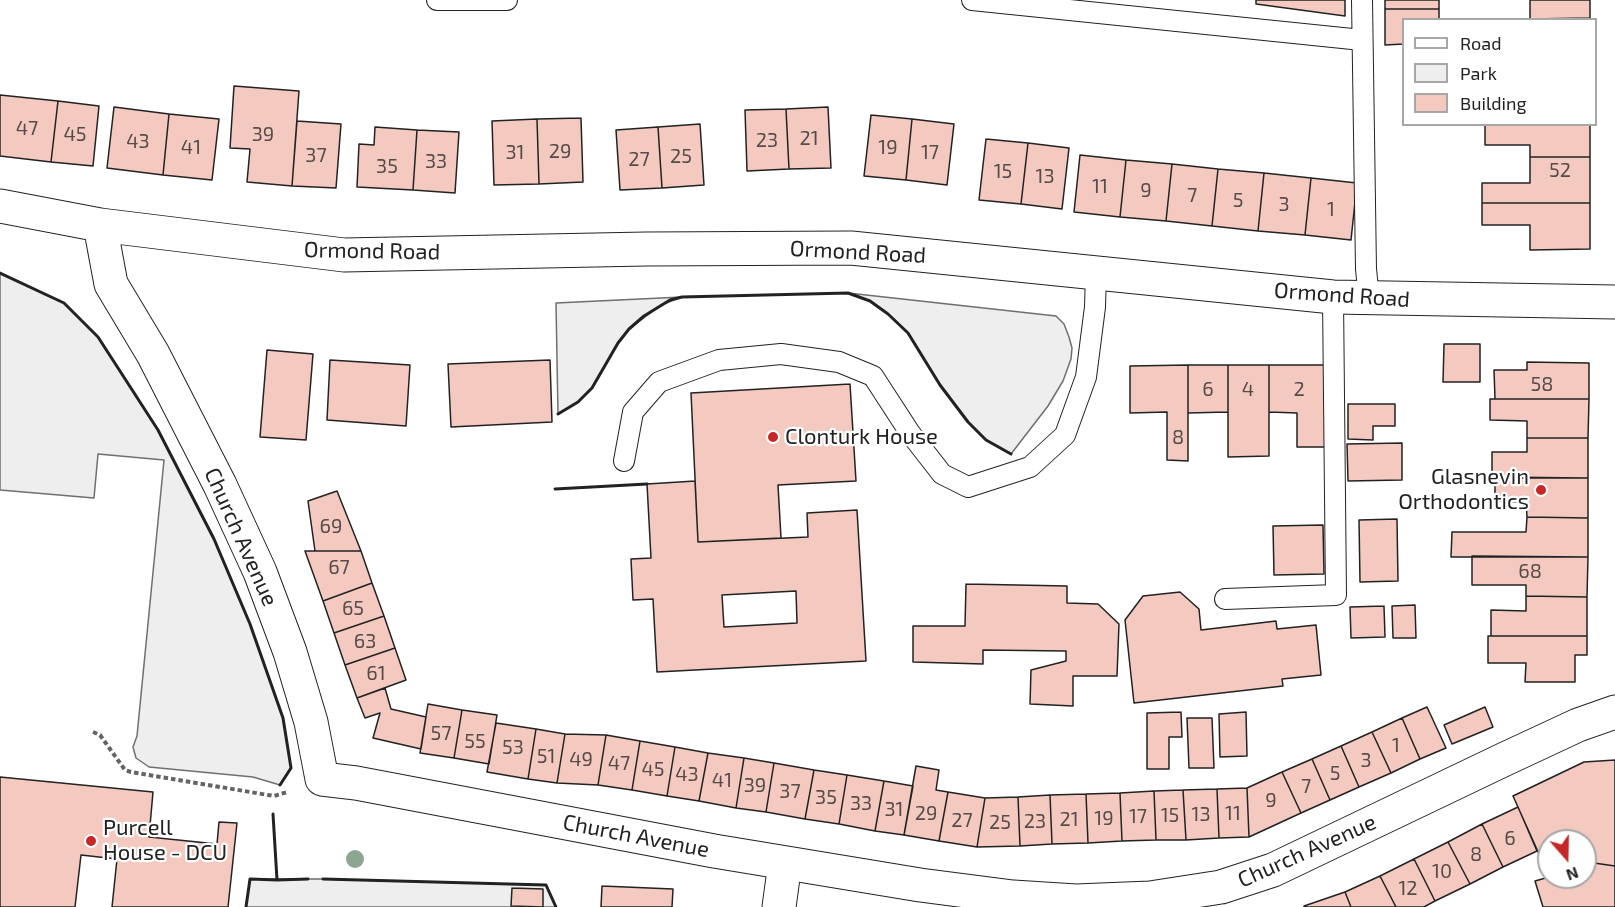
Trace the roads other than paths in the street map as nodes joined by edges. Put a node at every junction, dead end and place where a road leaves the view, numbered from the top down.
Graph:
1 (437, 0) edge
2 (507, 0) edge
3 (972, 0) edge
4 (1362, 0) edge
5 (1362, 40) junction
6 (0, 206) edge
7 (100, 225) junction
8 (1096, 273) junction
9 (1334, 297) junction
10 (1369, 299) junction
11 (1615, 302) edge
12 (624, 461) dead end
13 (1225, 599) dead end
14 (1615, 712) edge
15 (785, 863) junction
16 (1077, 904) edge
17 (779, 907) edge

1 - 2 lane
3 - 5 lane
4 - 5 lane
5 - 10 lane
6 - 7 street
7 - 8 street, Ormond Road
7 - 15 street, Church Avenue
8 - 9 street, Ormond Road
8 - 12 lane
9 - 10 street, Ormond Road
9 - 13 lane
10 - 11 street, Ormond Road
14 - 16 street, Church Avenue
15 - 16 street, Church Avenue
15 - 17 street

